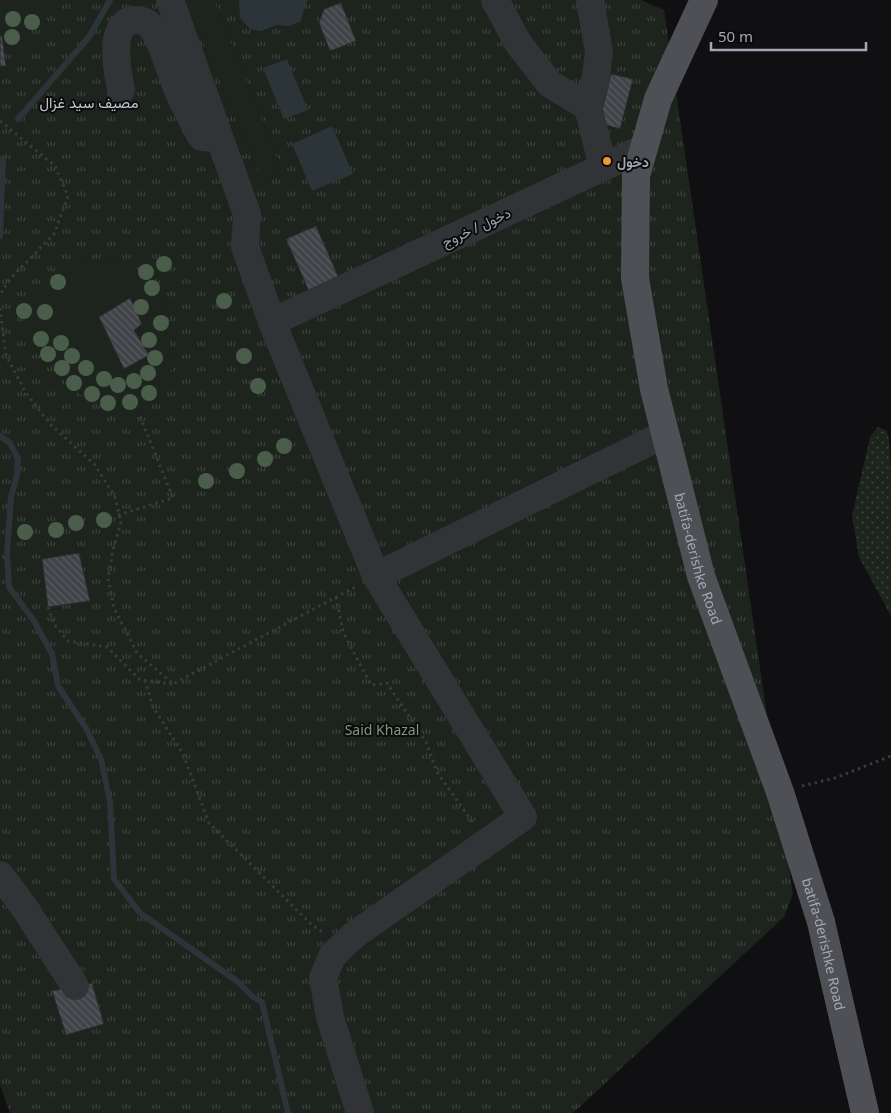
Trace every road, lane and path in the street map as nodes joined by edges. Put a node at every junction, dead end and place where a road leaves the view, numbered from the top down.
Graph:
1 (170, 0) edge
2 (494, 0) edge
3 (590, 0) edge
4 (704, 0) edge
5 (121, 90) dead end
6 (588, 107) junction
7 (0, 121) edge
8 (219, 138) junction
9 (644, 148) junction
10 (603, 167) junction
11 (0, 295) edge
12 (0, 308) edge
13 (272, 322) junction
14 (138, 414) dead end
15 (665, 434) junction
16 (118, 515) junction
17 (376, 576) junction
18 (336, 597) junction
19 (48, 607) dead end
20 (145, 680) junction
21 (173, 684) junction
22 (891, 756) edge
23 (780, 792) junction
24 (486, 843) junction
25 (0, 875) edge
26 (343, 946) junction
27 (75, 986) dead end
28 (360, 1113) edge
29 (864, 1113) edge

1 - 8 street
2 - 6 street
3 - 6 street
4 - 9 main road, batifa-derishke Road
5 - 8 street
6 - 10 street
7 - 11 path
8 - 13 street
9 - 10 street, دخول / خروج
9 - 15 main road, batifa-derishke Road
10 - 13 street, دخول / خروج
12 - 16 path
13 - 17 street
14 - 16 path
15 - 17 street
15 - 23 main road, batifa-derishke Road
16 - 21 path
17 - 18 path
17 - 24 street
18 - 21 path
18 - 24 path
19 - 20 path
20 - 21 path
20 - 26 path
22 - 23 path
23 - 29 main road, batifa-derishke Road
24 - 26 street
25 - 27 street
26 - 28 street

